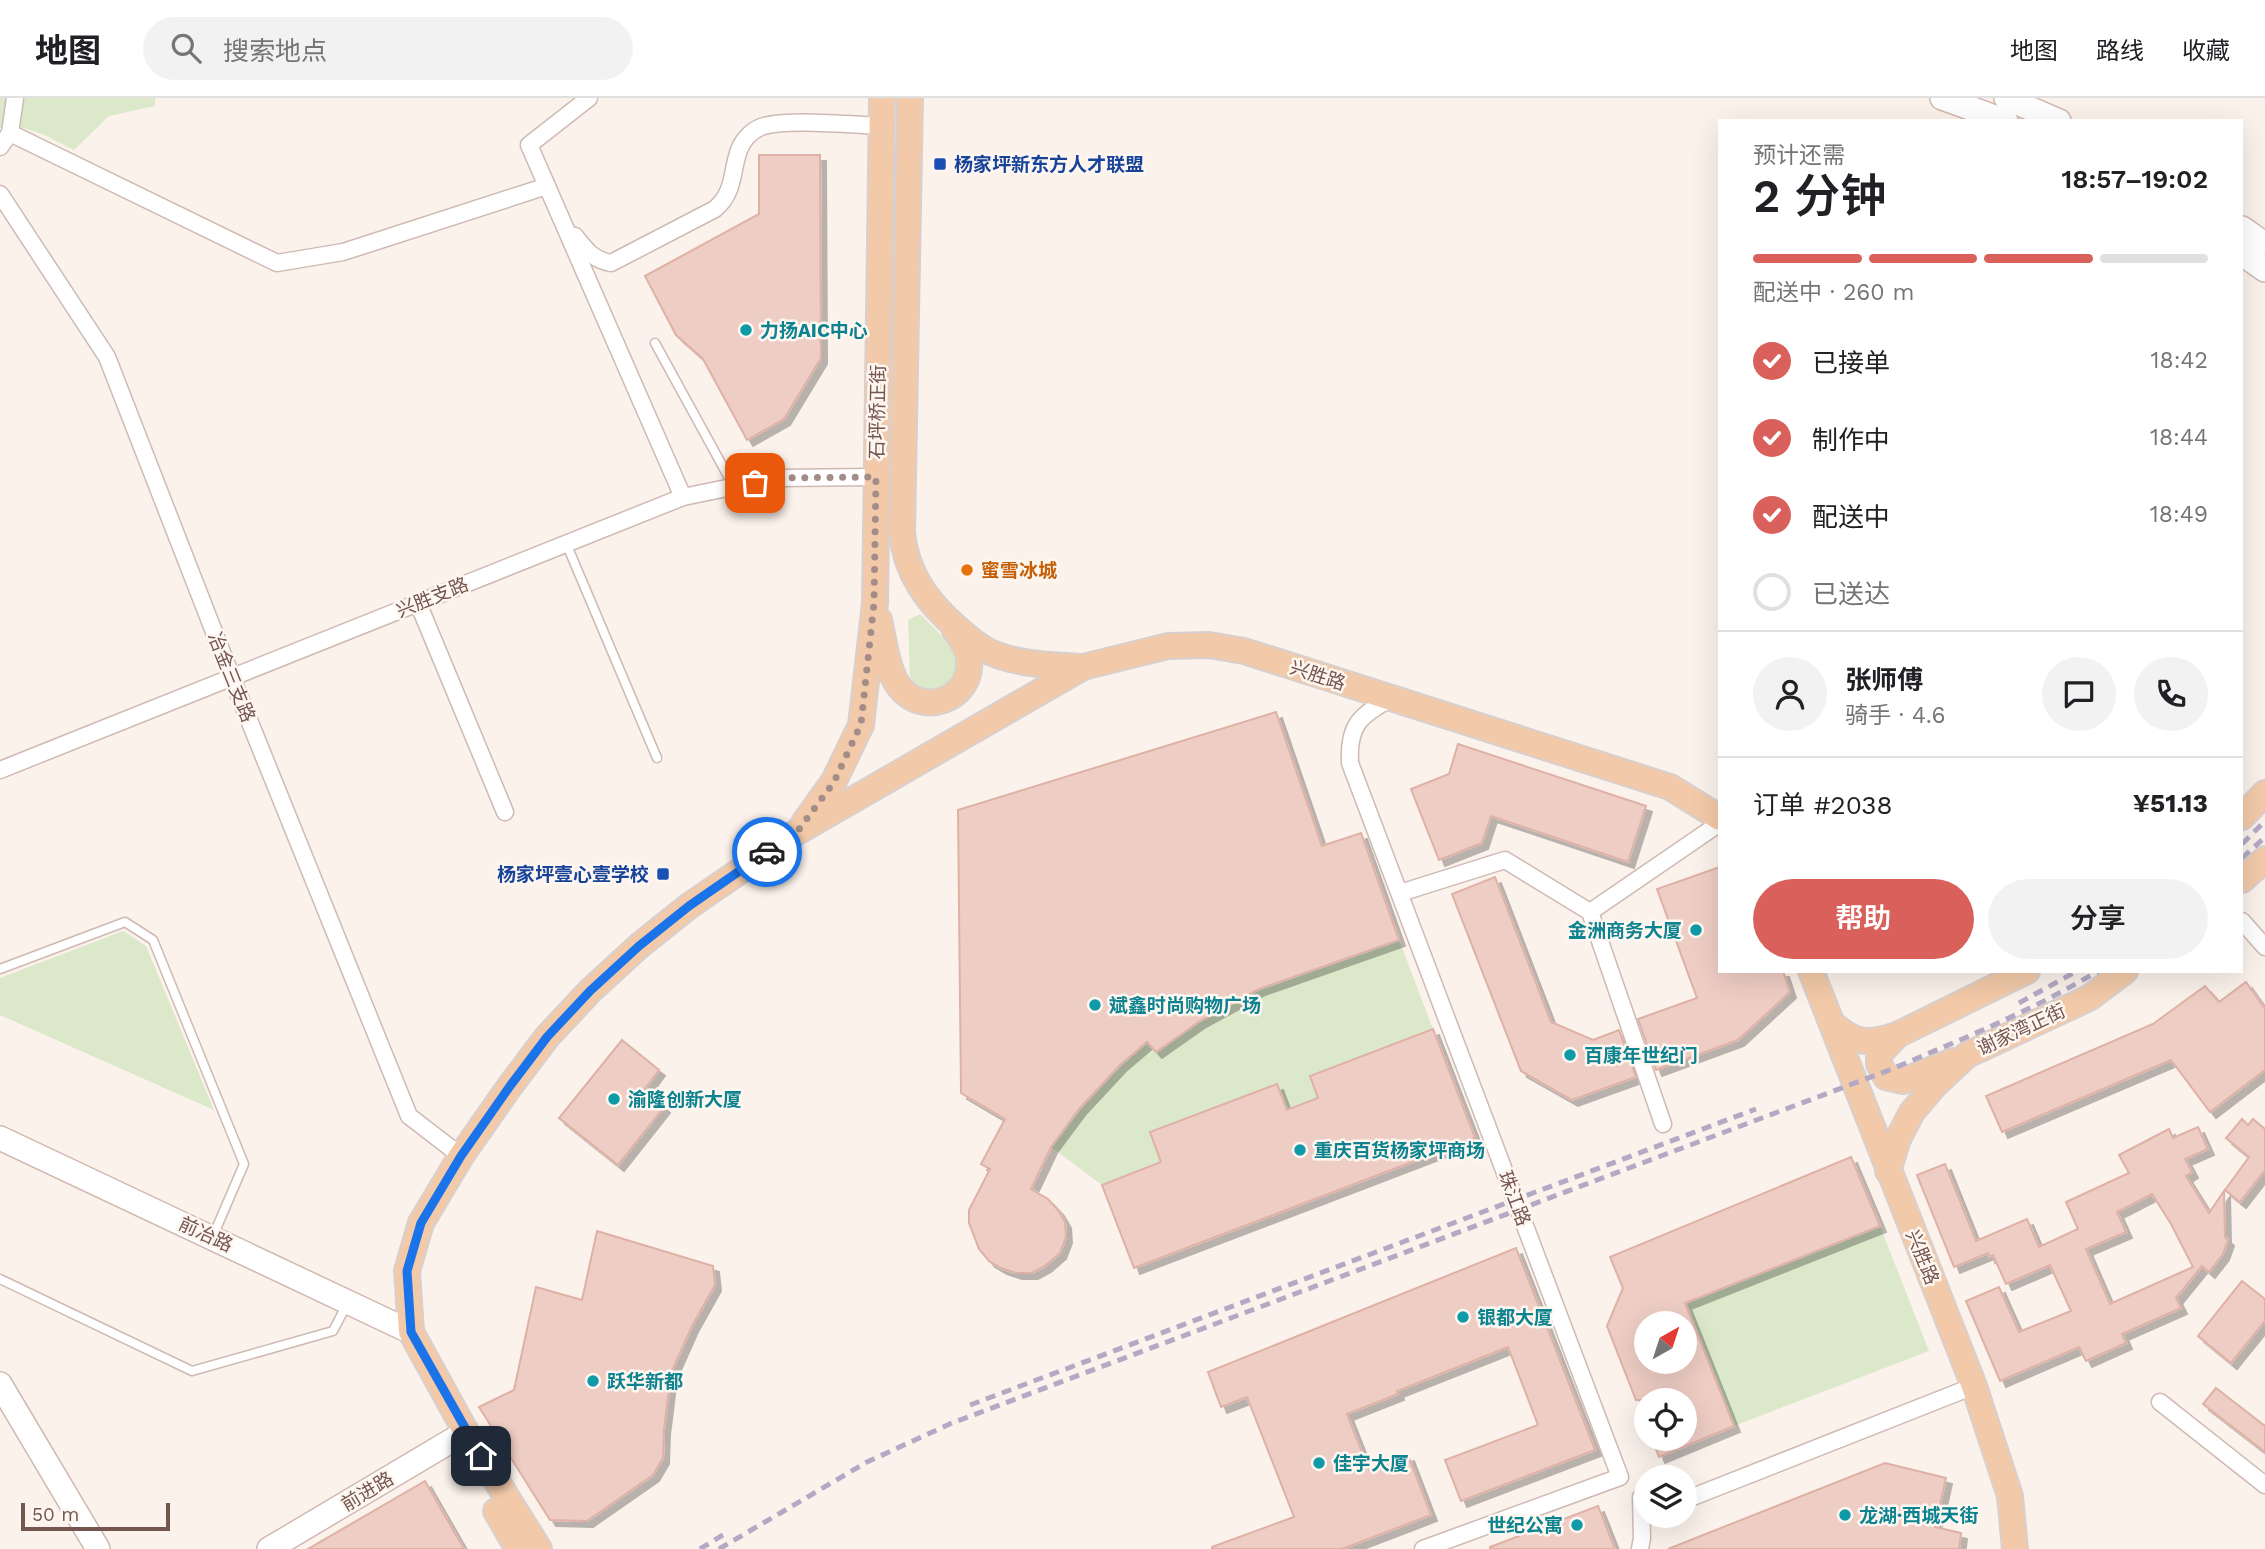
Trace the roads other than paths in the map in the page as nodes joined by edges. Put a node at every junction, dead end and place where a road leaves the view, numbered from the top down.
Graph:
1 (15, 98) edge
2 (589, 98) edge
3 (882, 98) edge
4 (910, 98) edge
5 (1942, 98) edge
6 (2006, 98) edge
7 (2001, 119) edge
8 (2054, 119) edge
9 (881, 126) junction
10 (10, 132) junction
11 (0, 147) edge
12 (547, 186) junction
13 (0, 194) edge
14 (563, 221) junction
15 (2243, 229) edge
16 (2265, 244) edge
17 (2243, 255) edge
18 (2265, 270) edge
19 (655, 343) dead end
20 (876, 477) junction
21 (734, 487) junction
22 (683, 497) junction
23 (566, 543) junction
24 (418, 603) junction
25 (874, 603) junction
26 (947, 619) junction
27 (1083, 667) junction
28 (232, 678) junction
29 (1390, 699) junction
30 (657, 758) dead end
31 (0, 770) edge
32 (2265, 793) edge
33 (505, 812) dead end
34 (2243, 816) edge
35 (1718, 820) edge
36 (1718, 822) edge
37 (797, 832) junction
38 (2265, 859) edge
39 (2243, 879) edge
40 (1400, 893) junction
41 (1590, 912) junction
42 (2243, 922) edge
43 (2265, 947) edge
44 (0, 969) edge
45 (1812, 973) edge
46 (2023, 973) edge
47 (2121, 973) edge
48 (1833, 1024) junction
49 (1897, 1035) junction
50 (1967, 1055) junction
51 (1663, 1124) dead end
52 (0, 1138) edge
53 (461, 1156) junction
54 (1888, 1171) junction
55 (212, 1237) junction
56 (0, 1279) edge
57 (348, 1301) junction
58 (411, 1332) junction
59 (0, 1384) edge
60 (1974, 1386) junction
61 (2160, 1402) dead end
62 (466, 1432) junction
63 (1620, 1477) junction
64 (2265, 1485) edge
65 (1634, 1492) edge
66 (1697, 1495) edge
67 (1643, 1528) edge
68 (98, 1549) edge
69 (269, 1549) edge
70 (518, 1549) edge
71 (538, 1549) edge
72 (1423, 1549) edge
73 (1640, 1549) edge
74 (2015, 1549) edge

1 - 10 street
2 - 12 street
3 - 9 main road, 石坪桥正街
4 - 26 main road, 石坪桥正街
5 - 7 street
6 - 8 street
9 - 14 street
9 - 20 main road, 石坪桥正街
10 - 11 street
10 - 12 street
12 - 14 street
13 - 28 street, 冶金三支路
14 - 22 street
15 - 16 street
17 - 18 street
19 - 21 lane
20 - 21 street, 兴胜支路
20 - 25 main road, 石坪桥正街
21 - 22 street, 兴胜支路
22 - 23 street, 兴胜支路
23 - 24 street, 兴胜支路
23 - 30 lane
24 - 28 street, 兴胜支路
24 - 33 street
25 - 26 main road
25 - 37 main road, 石坪桥正街
26 - 27 main road, 石坪桥正街
27 - 29 main road, 兴胜路
27 - 37 main road, 兴胜路
28 - 31 street, 兴胜支路
28 - 53 street, 冶金三支路
29 - 35 main road, 兴胜路
29 - 40 street, 珠江路
32 - 34 main road
36 - 41 street
37 - 53 main road
38 - 39 main road
40 - 41 street
40 - 63 street, 珠江路
41 - 51 street
42 - 43 street
44 - 55 lane
45 - 48 main road, 兴胜路
46 - 49 main road
47 - 50 main road, 谢家湾正街
48 - 49 main road
48 - 54 main road, 兴胜路
49 - 50 main road
50 - 54 main road, 谢家湾正街
52 - 55 street, 前冶路
53 - 58 main road
54 - 60 main road, 兴胜路
55 - 57 street, 前冶路
56 - 57 lane
57 - 58 street, 前冶路
58 - 62 main road
59 - 68 street
60 - 66 street
60 - 74 main road, 兴胜路
61 - 64 street
62 - 69 street, 前进路
62 - 70 main road
62 - 71 main road
63 - 65 street
63 - 72 street
67 - 73 street

